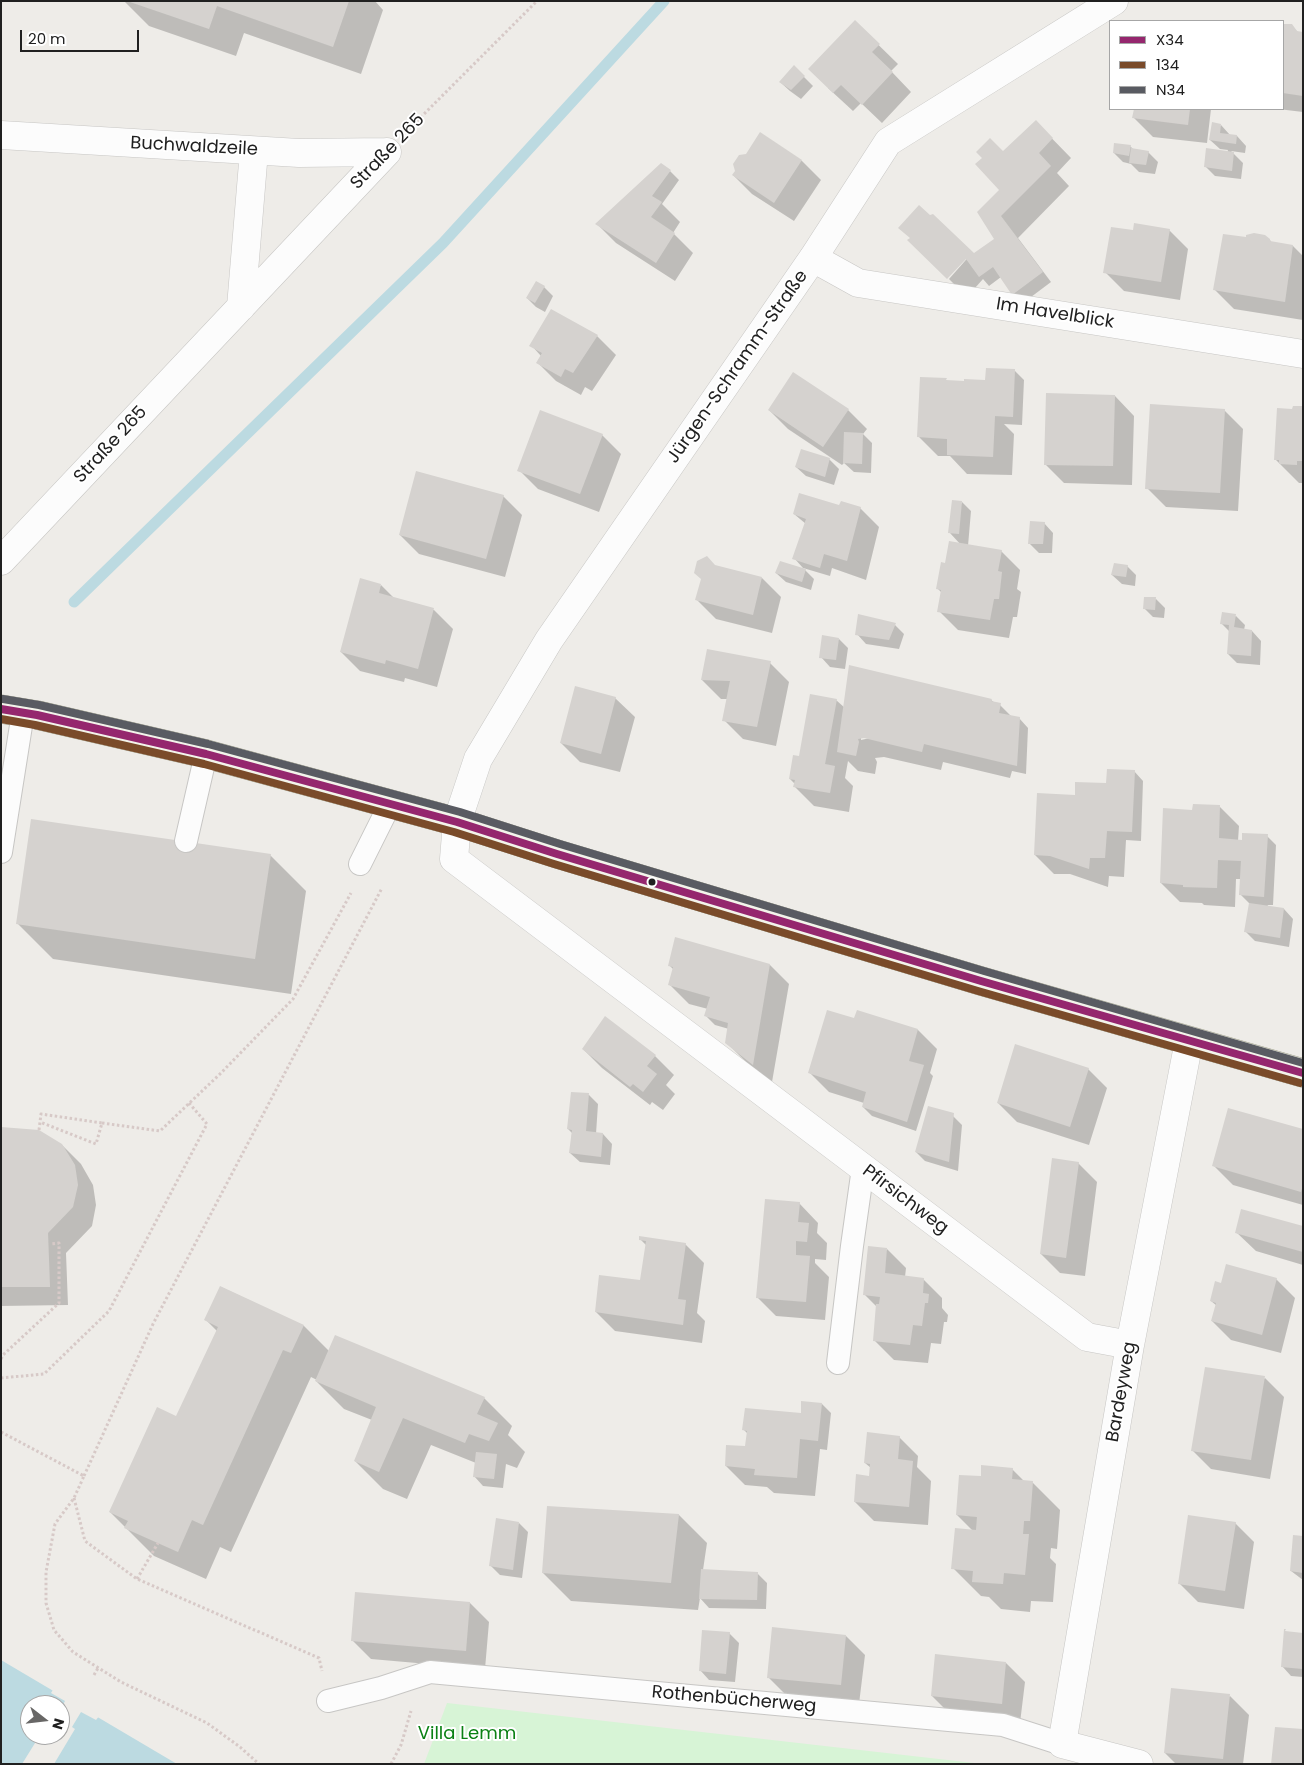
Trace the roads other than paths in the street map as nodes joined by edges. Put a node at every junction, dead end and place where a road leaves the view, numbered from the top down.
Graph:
1 (1114, 1) edge
2 (1, 135) edge
3 (254, 151) junction
4 (387, 152) joint
5 (813, 258) junction
6 (241, 307) junction
7 (1303, 354) edge
8 (1, 561) edge
9 (12, 711) edge
10 (206, 754) junction
11 (390, 804) junction
12 (457, 822) junction
13 (186, 841) dead end
14 (1, 852) edge
15 (360, 864) dead end
16 (1189, 1041) junction
17 (1303, 1073) edge
18 (864, 1168) junction
19 (1130, 1345) junction
20 (838, 1363) dead end
21 (328, 1701) road end
22 (1062, 1744) junction
23 (1139, 1764) edge

1 - 5 street, Jürgen-Schramm-Straße
2 - 3 street, Buchwaldzeile
3 - 4 street, Buchwaldzeile
3 - 6 street
4 - 6 street, Straße 265
5 - 7 street, Im Havelblick
5 - 12 street, Jürgen-Schramm-Straße
6 - 8 street, Straße 265
9 - 10 main road
9 - 14 lane
10 - 11 main road
10 - 13 lane
11 - 12 main road
11 - 15 lane
12 - 16 main road
12 - 18 street, Pfirsichweg
16 - 17 main road
16 - 19 street, Bardeyweg
18 - 19 street, Pfirsichweg
18 - 20 lane
19 - 22 street, Bardeyweg
21 - 22 lane, Rothenbücherweg
22 - 23 street, Rothenbücherweg

